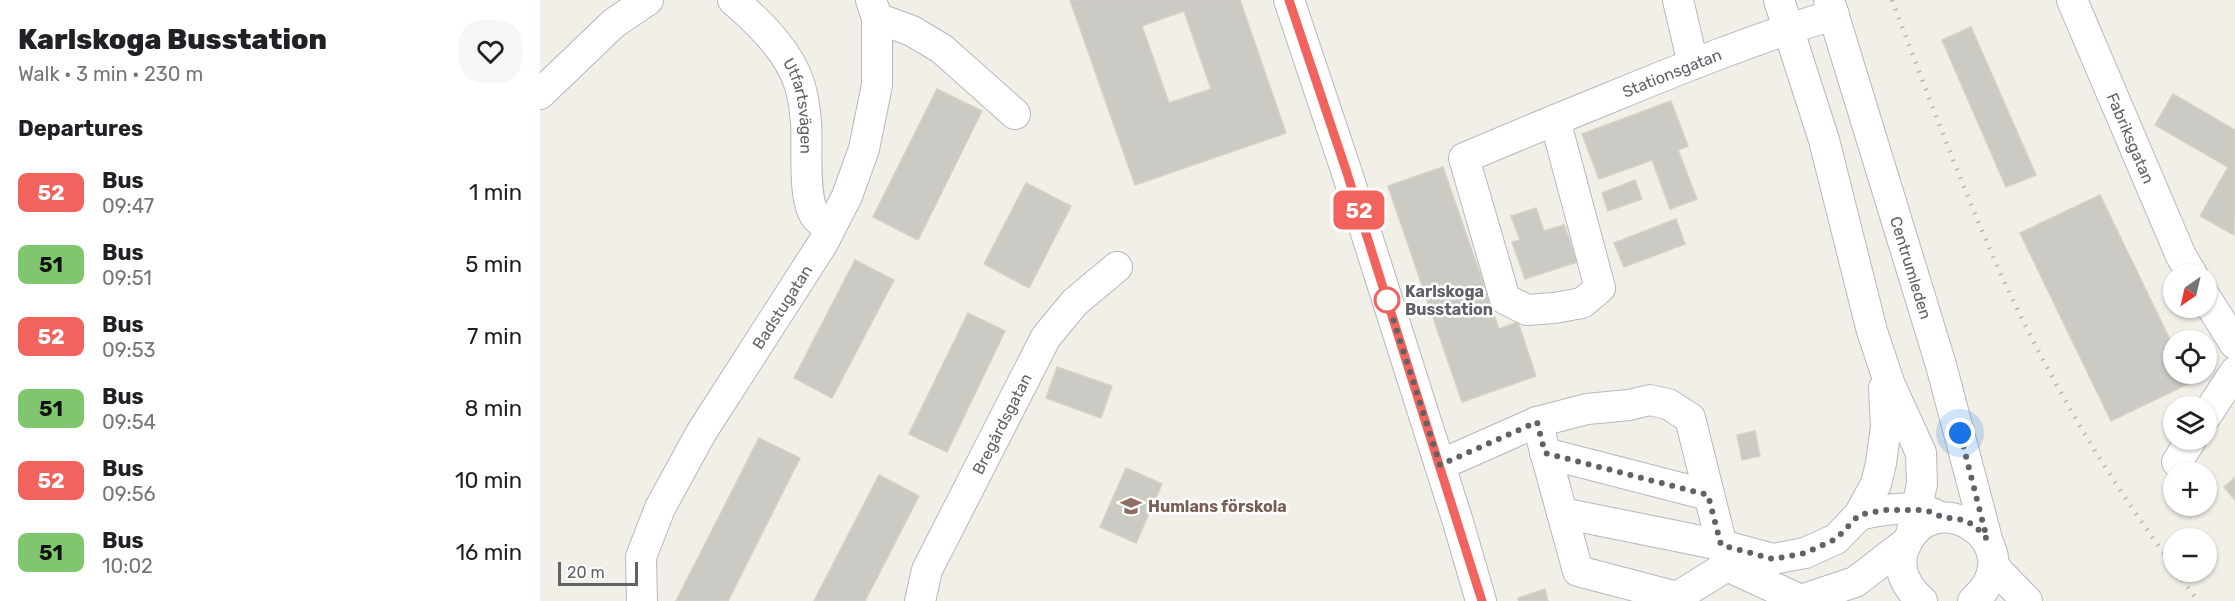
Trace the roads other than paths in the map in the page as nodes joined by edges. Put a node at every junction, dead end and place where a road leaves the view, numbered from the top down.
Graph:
1 (648, 0) edge
2 (1289, 0) edge
3 (1678, 0) edge
4 (1779, 0) edge
5 (2072, 0) edge
6 (742, 4) edge
7 (1831, 8) edge
8 (874, 9) edge
9 (1788, 28) junction
10 (1693, 64) junction
11 (540, 94) edge
12 (1015, 114) dead end
13 (1555, 120) junction
14 (830, 228) junction
15 (2186, 264) edge
16 (1117, 267) dead end
17 (2217, 315) edge
18 (2235, 344) edge
19 (1882, 361) junction
20 (2235, 372) edge
21 (2217, 399) edge
22 (1537, 422) junction
23 (1545, 453) junction
24 (1440, 465) junction
25 (1708, 495) junction
26 (1562, 513) junction
27 (1859, 515) junction
28 (1919, 526) junction
29 (1987, 539) junction
30 (1724, 555) junction
31 (1994, 567) junction
32 (642, 601) edge
33 (920, 601) edge
34 (1481, 601) edge
35 (1801, 601) edge
36 (1922, 601) edge
37 (1973, 601) edge
38 (2027, 601) edge

1 - 11 street
2 - 24 street
3 - 10 street
4 - 9 street
5 - 15 street, Fabriksgatan
6 - 14 street, Utfartsvägen
7 - 9 street, Stationsgatan
7 - 29 street, Centrumleden
8 - 12 street
8 - 14 street, Badstugatan
9 - 10 street, Stationsgatan
9 - 19 street
10 - 13 street, Stationsgatan
13 - 13 street, Stationsgatan
14 - 32 street, Badstugatan
16 - 33 street, Bregårdsgatan
17 - 18 street
19 - 27 street
19 - 28 street
20 - 21 street
22 - 23 street
22 - 24 street
22 - 25 street
23 - 25 street
23 - 26 street
24 - 34 street
25 - 30 street
26 - 30 street
26 - 30 street
27 - 28 street
27 - 30 street
28 - 29 street
28 - 35 street
28 - 36 street
29 - 31 street, Centrumleden
30 - 35 street
31 - 37 street
31 - 38 street

